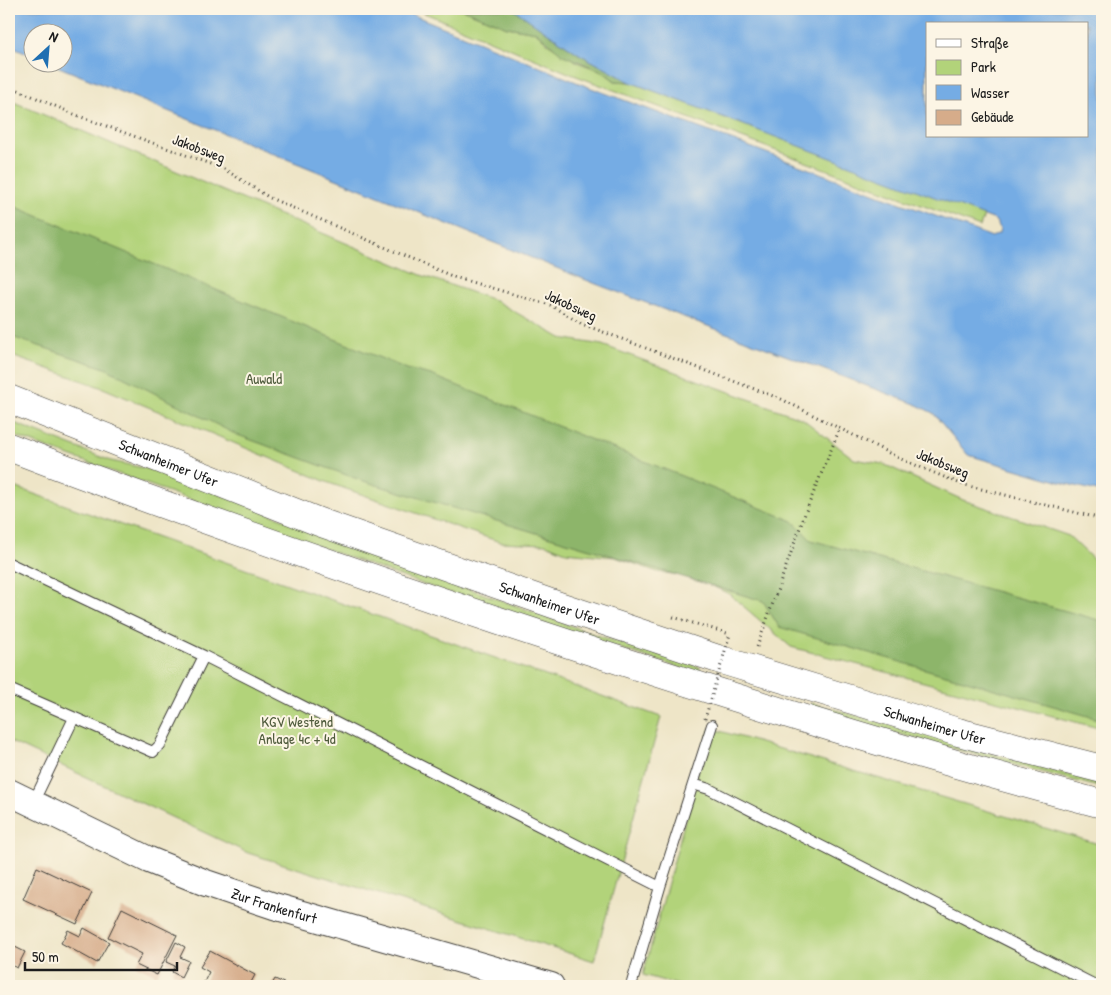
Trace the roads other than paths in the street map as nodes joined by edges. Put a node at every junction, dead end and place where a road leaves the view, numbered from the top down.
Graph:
1 (9, 399) edge
2 (9, 447) edge
3 (9, 563) edge
4 (204, 656) junction
5 (9, 690) edge
6 (74, 718) junction
7 (708, 722) road end
8 (1102, 769) edge
9 (693, 784) junction
10 (9, 792) edge
11 (33, 804) junction
12 (1102, 804) edge
13 (660, 887) junction
14 (551, 986) edge
15 (632, 986) edge
16 (1097, 986) edge

1 - 8 main road, Schwanheimer Ufer
2 - 12 main road
3 - 4 lane
4 - 6 lane
4 - 13 lane
5 - 6 lane
6 - 11 lane
7 - 9 lane
9 - 13 lane
9 - 16 lane
10 - 11 street, Zur Frankenfurt
11 - 14 street, Zur Frankenfurt
13 - 15 lane

